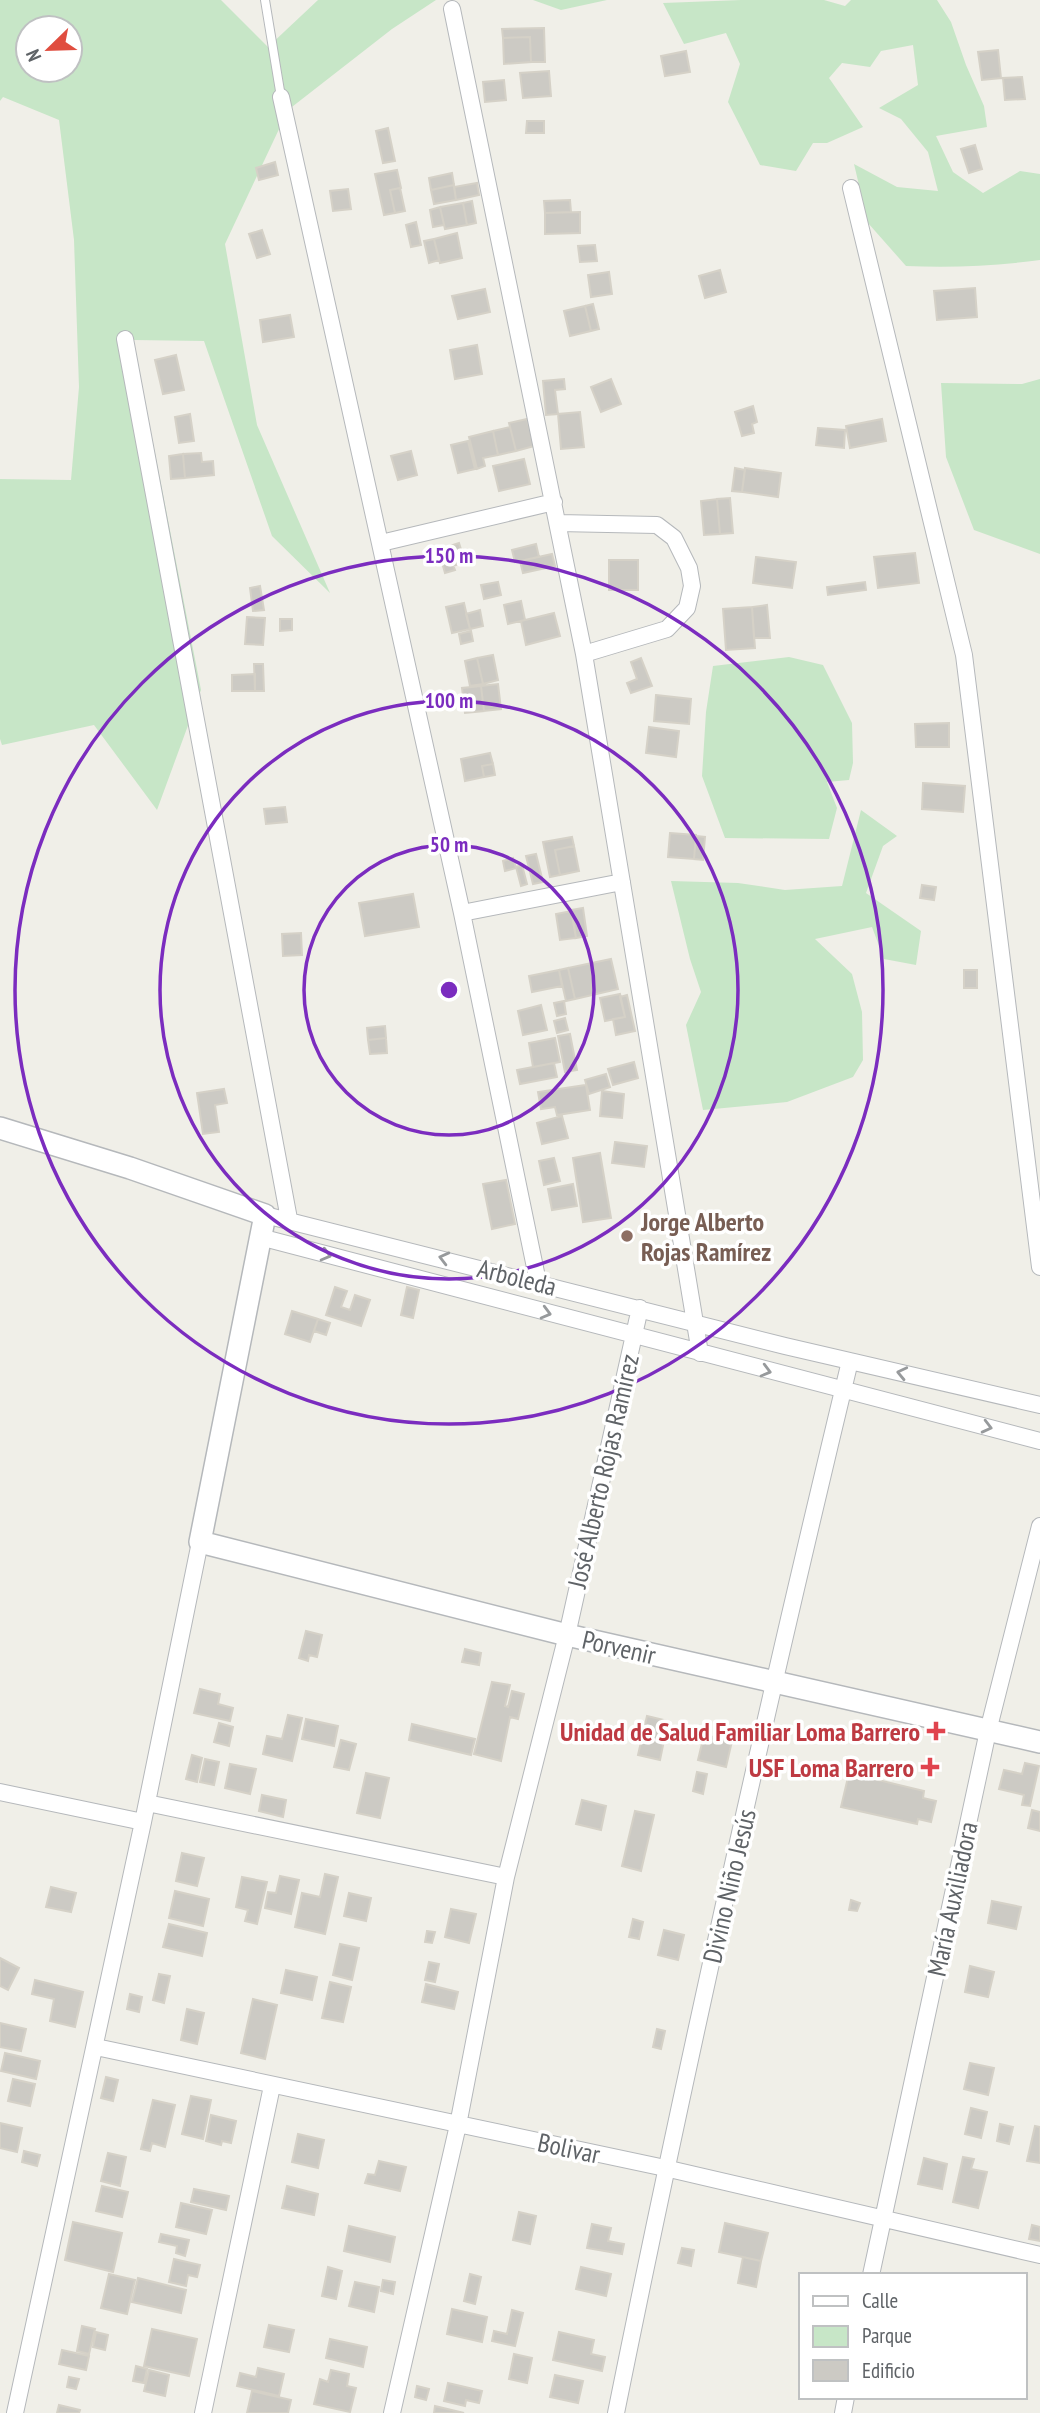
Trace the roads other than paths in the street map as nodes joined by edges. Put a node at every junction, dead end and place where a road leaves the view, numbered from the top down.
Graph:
1 (265, 0) edge
2 (452, 9) dead end
3 (281, 97) joint
4 (851, 188) dead end
5 (125, 339) dead end
6 (554, 502) junction
7 (558, 523) junction
8 (381, 542) junction
9 (584, 654) junction
10 (622, 882) junction
11 (462, 913) junction
12 (0, 1128) edge
13 (265, 1214) junction
14 (289, 1219) junction
15 (260, 1237) junction
16 (1040, 1267) edge
17 (538, 1282) junction
18 (640, 1308) junction
19 (695, 1322) junction
20 (634, 1336) junction
21 (700, 1353) junction
22 (850, 1361) junction
23 (843, 1391) junction
24 (1040, 1405) edge
25 (1040, 1441) edge
26 (1040, 1526) edge
27 (200, 1542) junction
28 (567, 1635) junction
29 (775, 1682) junction
30 (988, 1731) junction
31 (1040, 1742) edge
32 (0, 1792) edge
33 (147, 1803) junction
34 (143, 1822) junction
35 (506, 1877) junction
36 (96, 2047) junction
37 (272, 2086) junction
38 (458, 2125) junction
39 (665, 2168) junction
40 (883, 2220) junction
41 (1040, 2255) edge
42 (871, 2273) edge
43 (15, 2413) edge
44 (203, 2413) edge
45 (392, 2413) edge
46 (616, 2413) edge

1 - 3 lane
2 - 6 street
3 - 8 street
4 - 16 street
5 - 14 street
6 - 7 street
6 - 8 street
7 - 9 street
7 - 9 street
8 - 11 street
9 - 10 street
10 - 11 street
10 - 19 street
11 - 17 street
12 - 13 street, Arboleda
13 - 14 street, Arboleda
13 - 15 street
17 -> 14 street, Arboleda
15 -> 20 street, Arboleda
15 - 27 street
17 - 18 street, Arboleda
18 - 19 street, Arboleda
18 - 20 street, José Alberto Rojas Ramírez
19 - 21 street
19 - 22 street, Arboleda
20 - 21 street, Arboleda
20 - 28 street, José Alberto Rojas Ramírez
21 -> 23 street, Arboleda
22 - 23 street, Divino Niño Jesús
24 -> 22 street, Arboleda
23 -> 25 street, Arboleda
23 - 29 street, Divino Niño Jesús
26 - 30 street, María Auxiliadora
27 - 28 street, Porvenir
27 - 33 street
28 - 29 street, Porvenir
28 - 35 street, José Alberto Rojas Ramírez
29 - 30 street, Porvenir
29 - 39 street, Divino Niño Jesús
30 - 31 street, Porvenir
30 - 40 street, María Auxiliadora
32 - 34 street
33 - 34 street
33 - 35 street
34 - 36 street
35 - 38 street, José Alberto Rojas Ramírez
36 - 37 street, Bolivar
36 - 43 street
37 - 38 street, Bolivar
37 - 44 street
38 - 39 street, Bolivar
38 - 45 street, José Alberto Rojas Ramírez
39 - 40 street, Bolivar
39 - 46 street, Divino Niño Jesús
40 - 41 street, Bolivar
40 - 42 street, María Auxiliadora

